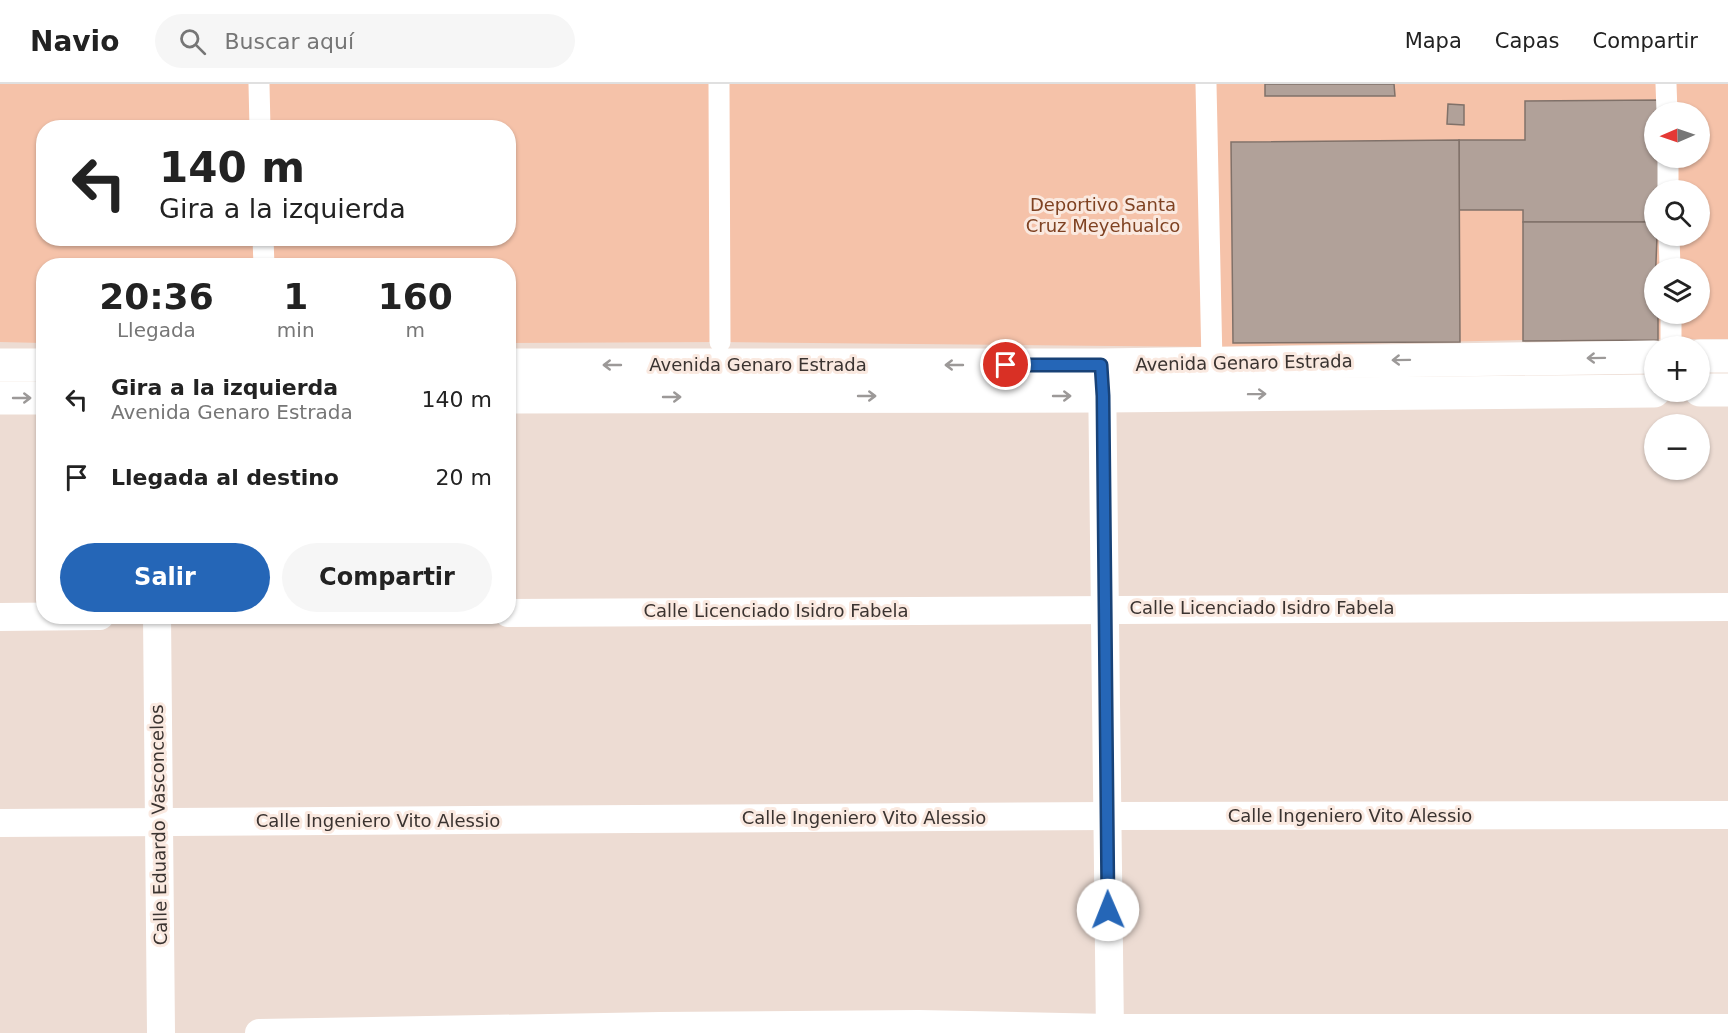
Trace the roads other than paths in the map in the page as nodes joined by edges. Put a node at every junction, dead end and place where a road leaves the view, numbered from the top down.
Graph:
1 (259, 84) edge
2 (719, 84) edge
3 (1206, 84) edge
4 (1666, 84) edge
5 (1667, 102) edge
6 (260, 120) edge
7 (720, 342) dead end
8 (1710, 356) edge
9 (1728, 356) edge
10 (1644, 357) edge
11 (1212, 363) junction
12 (0, 365) edge
13 (36, 365) edge
14 (516, 365) edge
15 (1102, 380) junction
16 (1710, 390) edge
17 (1728, 390) edge
18 (1644, 391) edge
19 (516, 397) edge
20 (0, 398) edge
21 (36, 398) edge
22 (1728, 607) edge
23 (1106, 608) junction
24 (516, 613) edge
25 (0, 617) edge
26 (36, 617) edge
27 (157, 624) edge
28 (1728, 815) edge
29 (1107, 816) junction
30 (0, 823) edge
31 (159, 823) junction
32 (1728, 1028) edge
33 (660, 1029) edge
34 (1110, 1030) edge
35 (161, 1033) edge
36 (259, 1033) edge

1 - 6 street
2 - 7 street
3 - 11 street
4 - 5 street
8 - 9 street
10 -> 11 street, Avenida Genaro Estrada
11 - 15 street, Avenida Genaro Estrada
12 - 13 street
15 -> 14 street, Avenida Genaro Estrada
15 -> 18 street, Avenida Genaro Estrada
19 -> 15 street, Avenida Genaro Estrada
15 - 23 street
16 - 17 street
20 -> 21 street
22 - 23 street, Calle Licenciado Isidro Fabela
23 - 24 street, Calle Licenciado Isidro Fabela
23 - 29 street
25 - 26 street
27 - 31 street, Calle Eduardo Vasconcelos
28 - 29 street, Calle Ingeniero Vito Alessio
29 - 31 street, Calle Ingeniero Vito Alessio
29 - 34 street
30 - 31 street, Calle Ingeniero Vito Alessio
31 - 35 street, Calle Eduardo Vasconcelos
32 - 34 street
33 - 34 street
33 - 36 street

